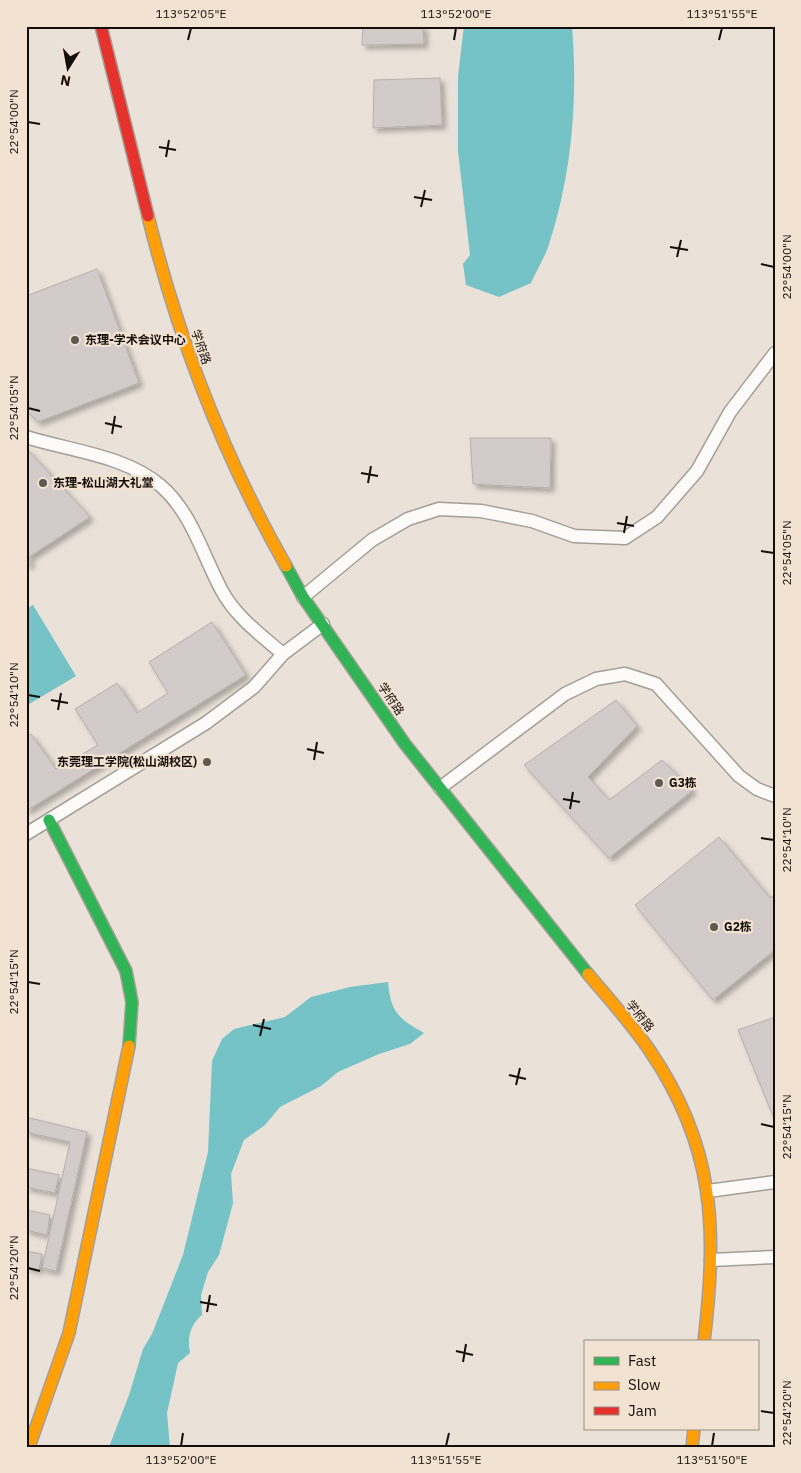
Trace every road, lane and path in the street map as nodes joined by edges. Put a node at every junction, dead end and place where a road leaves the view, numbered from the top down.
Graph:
1 (101, 26) edge
2 (775, 353) edge
3 (26, 437) edge
4 (303, 597) junction
5 (323, 624) junction
6 (282, 654) junction
7 (440, 788) junction
8 (775, 796) edge
9 (49, 820) junction
10 (26, 834) edge
11 (775, 1182) edge
12 (708, 1191) junction
13 (775, 1257) edge
14 (711, 1260) junction
15 (704, 1340) edge
16 (694, 1430) edge
17 (29, 1447) edge
18 (692, 1447) edge

1 - 4 street, 学府路
2 - 4 street
3 - 6 street
4 - 5 street, 学府路
5 - 6 street
5 - 7 street, 学府路
6 - 9 street
7 - 8 street
7 - 12 street, 学府路
9 - 10 street
9 - 17 street
11 - 12 street
12 - 14 street, 学府路
13 - 14 street
14 - 15 street, 学府路
16 - 18 street

